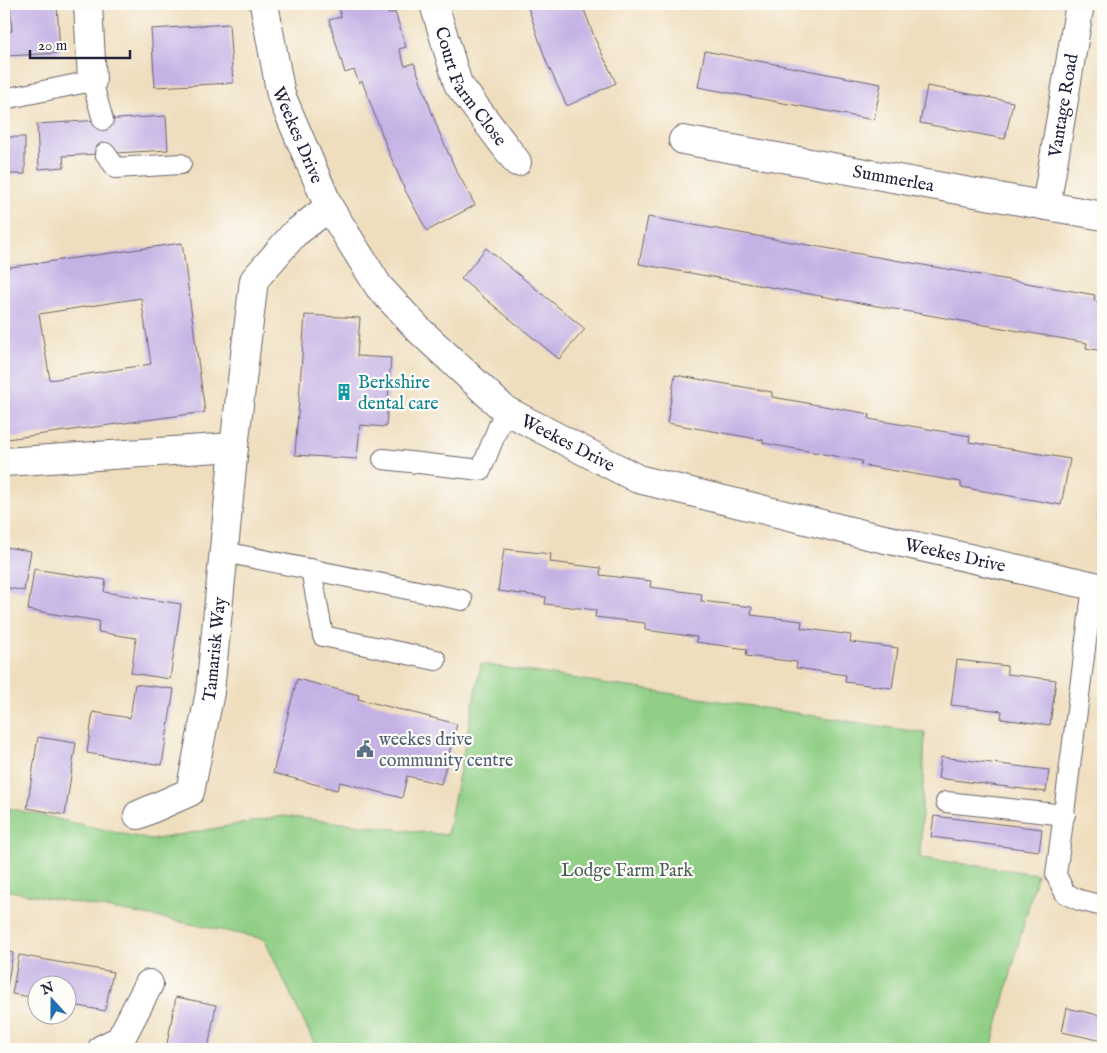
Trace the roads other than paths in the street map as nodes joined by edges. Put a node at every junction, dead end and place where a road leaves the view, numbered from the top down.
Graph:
1 (88, 4) edge
2 (264, 4) edge
3 (434, 4) edge
4 (1080, 4) edge
5 (92, 81) junction
6 (4, 99) edge
7 (103, 120) dead end
8 (683, 140) dead end
9 (105, 153) dead end
10 (517, 162) dead end
11 (181, 164) dead end
12 (1046, 206) junction
13 (329, 207) junction
14 (1103, 216) edge
15 (505, 410) junction
16 (234, 447) junction
17 (383, 459) dead end
18 (4, 462) edge
19 (224, 552) junction
20 (311, 569) junction
21 (1098, 587) edge
22 (462, 600) dead end
23 (436, 660) dead end
24 (946, 802) dead end
25 (138, 815) dead end
26 (1065, 815) junction
27 (1103, 906) edge
28 (149, 984) dead end
29 (102, 1049) edge

1 - 5 street
2 - 13 street, Weekes Drive
3 - 10 street, Court Farm Close
4 - 12 street, Vantage Road
5 - 6 lane
5 - 7 lane
8 - 12 street, Summerlea
9 - 11 lane
12 - 14 street, Summerlea
13 - 15 street, Weekes Drive
13 - 16 street, Tamarisk Way
15 - 17 lane
15 - 21 street, Weekes Drive
16 - 18 street
16 - 19 street, Tamarisk Way
19 - 20 lane
19 - 25 street, Tamarisk Way
20 - 22 lane
20 - 23 lane
21 - 26 lane
24 - 26 lane
26 - 27 lane
28 - 29 street

